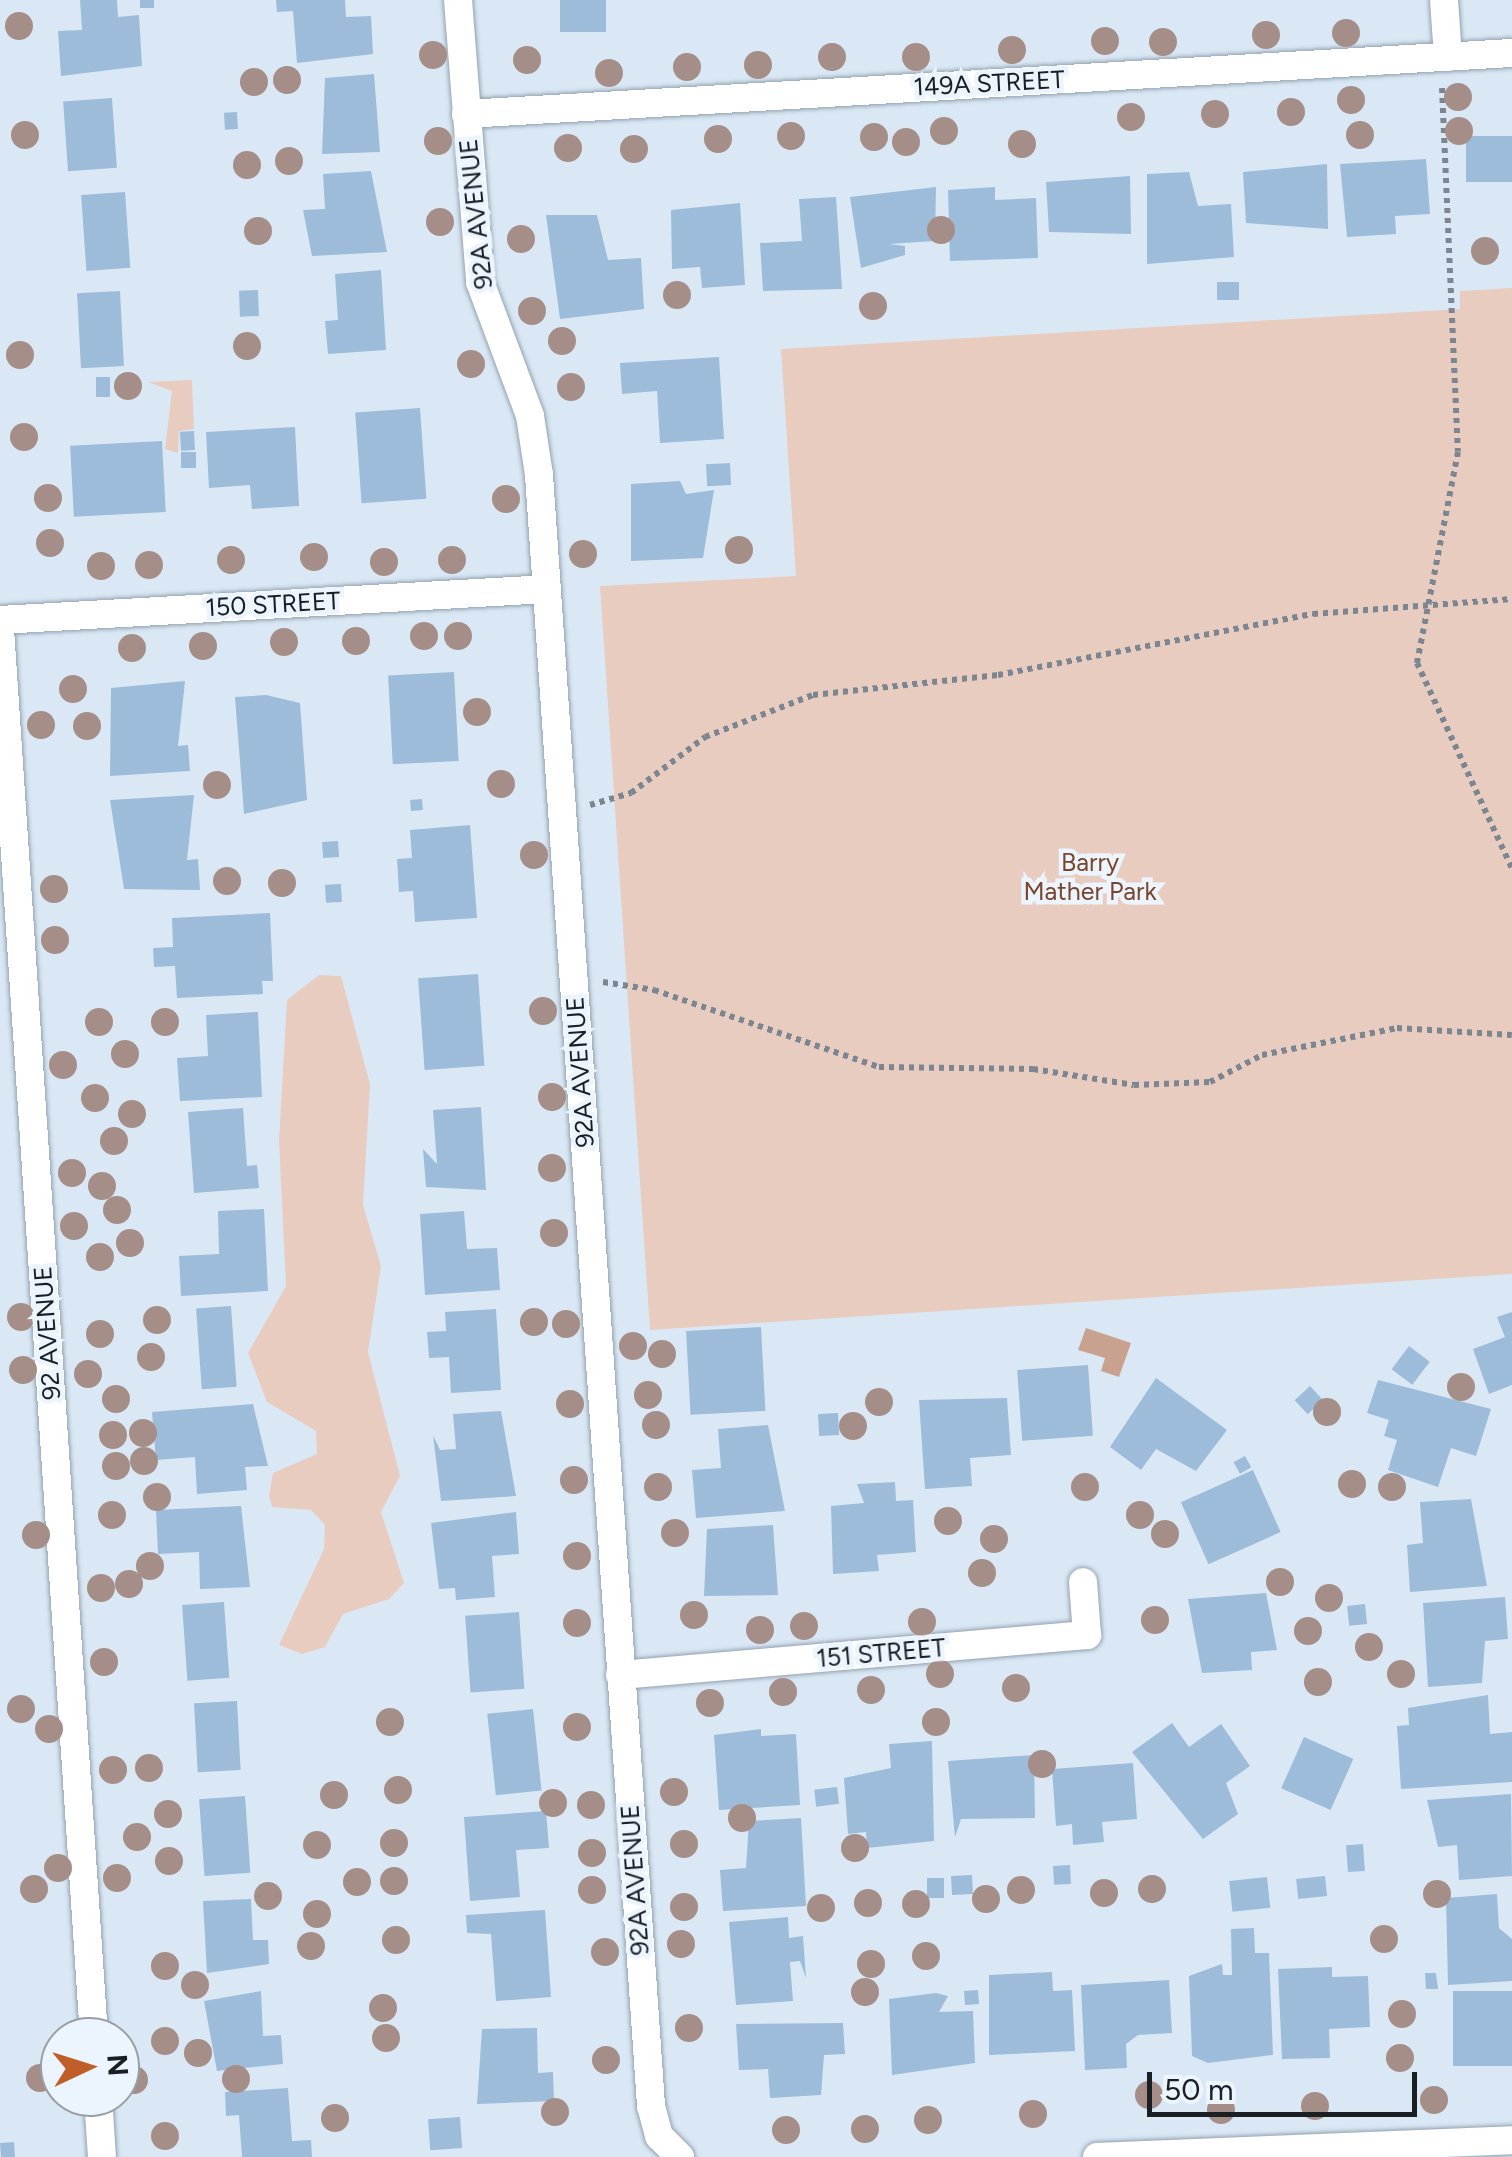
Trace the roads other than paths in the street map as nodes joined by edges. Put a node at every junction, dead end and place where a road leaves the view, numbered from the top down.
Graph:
1 (458, 0) edge
2 (1444, 0) edge
3 (1512, 53) edge
4 (1445, 69) junction
5 (466, 114) junction
6 (547, 589) junction
7 (0, 620) edge
8 (0, 629) edge
9 (1083, 1582) dead end
10 (620, 1675) junction
11 (93, 2017) edge
12 (99, 2117) edge
13 (1512, 2140) edge
14 (675, 2153) edge
15 (1171, 2156) edge
16 (102, 2157) edge
17 (1097, 2157) edge

1 - 5 street, 92A AVENUE
2 - 4 street
3 - 4 street, 149A STREET
4 - 5 street, 149A STREET
5 - 6 street, 92A AVENUE
6 - 7 street, 150 STREET
6 - 10 street, 92A AVENUE
8 - 11 street, 92 AVENUE
9 - 10 street, 151 STREET
10 - 14 street, 92A AVENUE
12 - 16 street
13 - 15 street
15 - 17 street

